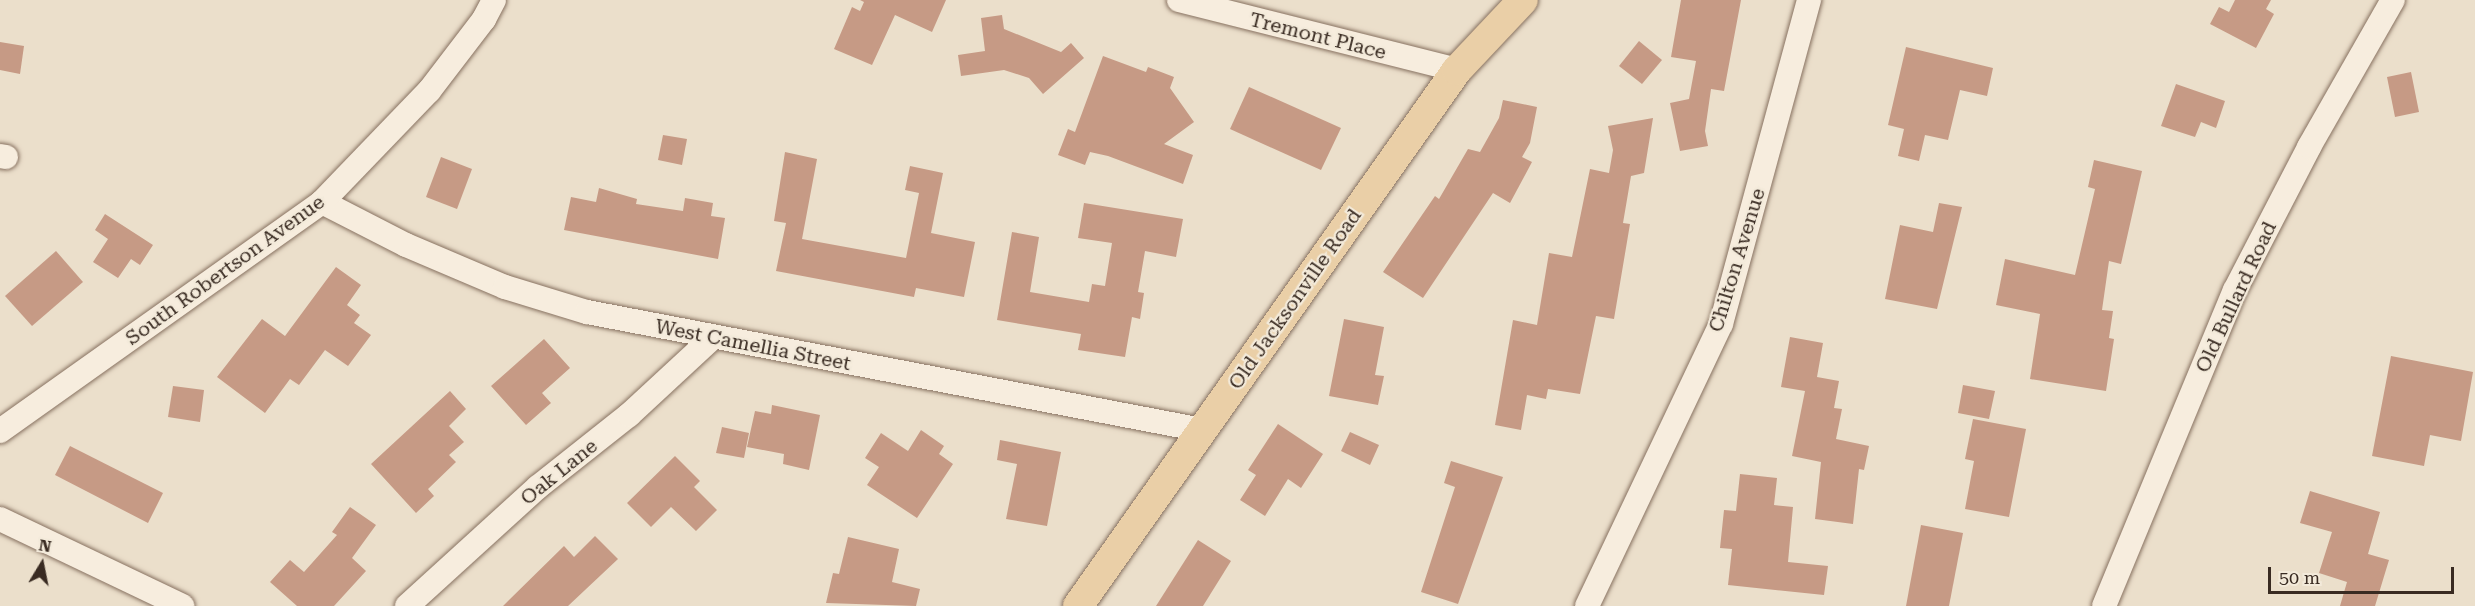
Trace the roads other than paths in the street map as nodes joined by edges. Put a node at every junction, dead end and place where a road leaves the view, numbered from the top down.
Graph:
1 (494, 0) edge
2 (1179, 0) edge
3 (1523, 0) edge
4 (1809, 0) edge
5 (2393, 0) edge
6 (1457, 70) junction
7 (322, 202) junction
8 (711, 339) junction
9 (1202, 430) junction
10 (0, 431) edge
11 (0, 519) edge
12 (182, 606) edge
13 (407, 606) edge
14 (1078, 606) edge
15 (1587, 606) edge
16 (2104, 606) edge

1 - 7 street, South Robertson Avenue
2 - 6 street, Tremont Place
3 - 6 main road, Old Jacksonville Road
4 - 15 street, Chilton Avenue
5 - 16 street, Old Bullard Road
6 - 9 main road, Old Jacksonville Road
7 - 8 street, West Camellia Street
7 - 10 street, South Robertson Avenue
8 - 9 street, West Camellia Street
8 - 13 street, Oak Lane
9 - 14 main road, Old Jacksonville Road
11 - 12 street

